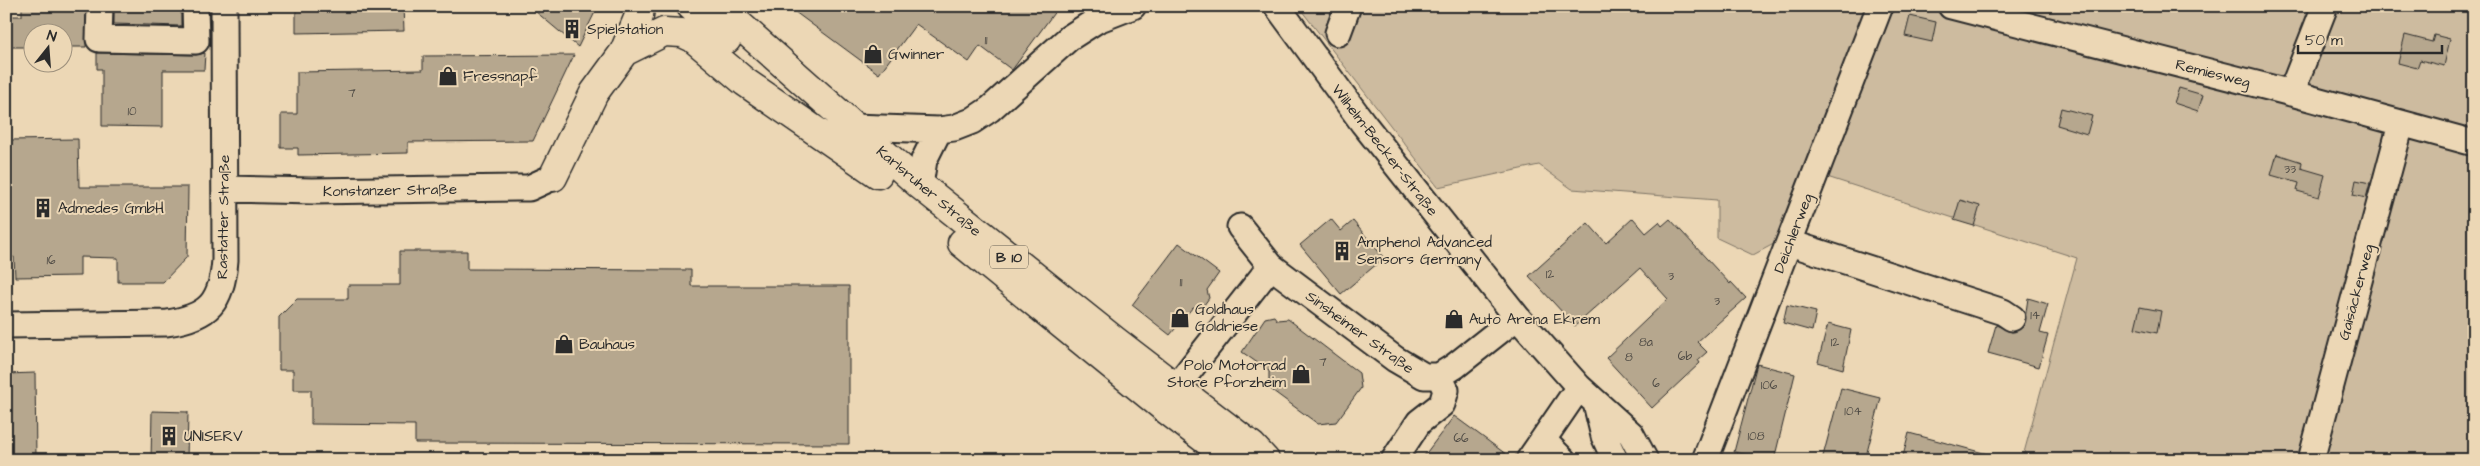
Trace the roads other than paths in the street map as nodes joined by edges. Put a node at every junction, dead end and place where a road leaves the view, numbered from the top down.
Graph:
1 (100, 6) edge
2 (195, 6) edge
3 (224, 6) edge
4 (640, 6) edge
5 (691, 6) edge
6 (718, 6) edge
7 (738, 6) edge
8 (1133, 6) edge
9 (1277, 6) edge
10 (1348, 6) edge
11 (1880, 6) edge
12 (1951, 6) edge
13 (2325, 6) edge
14 (1338, 33) dead end
15 (748, 35) junction
16 (624, 52) junction
17 (2291, 93) junction
18 (2402, 124) junction
19 (853, 127) junction
20 (939, 130) junction
21 (2474, 143) edge
22 (878, 174) junction
23 (553, 177) joint
24 (920, 185) junction
25 (225, 189) junction
26 (1240, 227) dead end
27 (1790, 243) junction
28 (1271, 266) junction
29 (1517, 317) junction
30 (2012, 318) dead end
31 (6, 324) edge
32 (1438, 376) junction
33 (1588, 395) junction
34 (1172, 399) junction
35 (1536, 450) edge
36 (1200, 460) edge
37 (1232, 460) edge
38 (1265, 460) edge
39 (1394, 460) edge
40 (1563, 460) edge
41 (1615, 460) edge
42 (1645, 460) edge
43 (1705, 460) edge
44 (2311, 460) edge

1 - 2 street
3 - 25 street, Rastatter Straße
4 - 16 main road
5 - 22 main road, Karlsruher Straße / B 10
6 - 15 main road, Karlsruher Straße / B 10
7 - 15 street
8 - 20 street
9 - 29 street, Wilhelm-Becker-Straße
10 - 14 street
11 - 27 street, Deichlerweg
12 - 17 street, Remiesweg
13 - 17 street
15 - 19 main road, Karlsruher Straße / B 10
16 - 22 main road
16 - 23 main road
17 - 18 street, Remiesweg
18 - 21 street, Remiesweg
18 - 44 street, Gaisäckerweg
19 - 20 street
19 - 24 main road, Karlsruher Straße / B 10
20 - 24 street
22 - 34 main road, Karlsruher Straße / B 10
23 - 25 street, Konstanzer Straße
24 - 34 main road, Karlsruher Straße / B 10
25 - 31 street, Rastatter Straße
26 - 28 street, Sinsheimer Straße
27 - 30 street
27 - 43 street, Deichlerweg
28 - 32 street, Sinsheimer Straße
28 - 34 street
29 - 32 street
29 - 33 street, Wilhelm-Becker-Straße
32 - 39 street
33 - 35 street
33 - 41 street, Wilhelm-Becker-Straße
33 - 42 street, Wilhelm-Becker-Straße
34 - 36 main road
34 - 37 main road, Karlsruher Straße / B 10
34 - 38 main road, Karlsruher Straße / B 10
35 - 40 street

